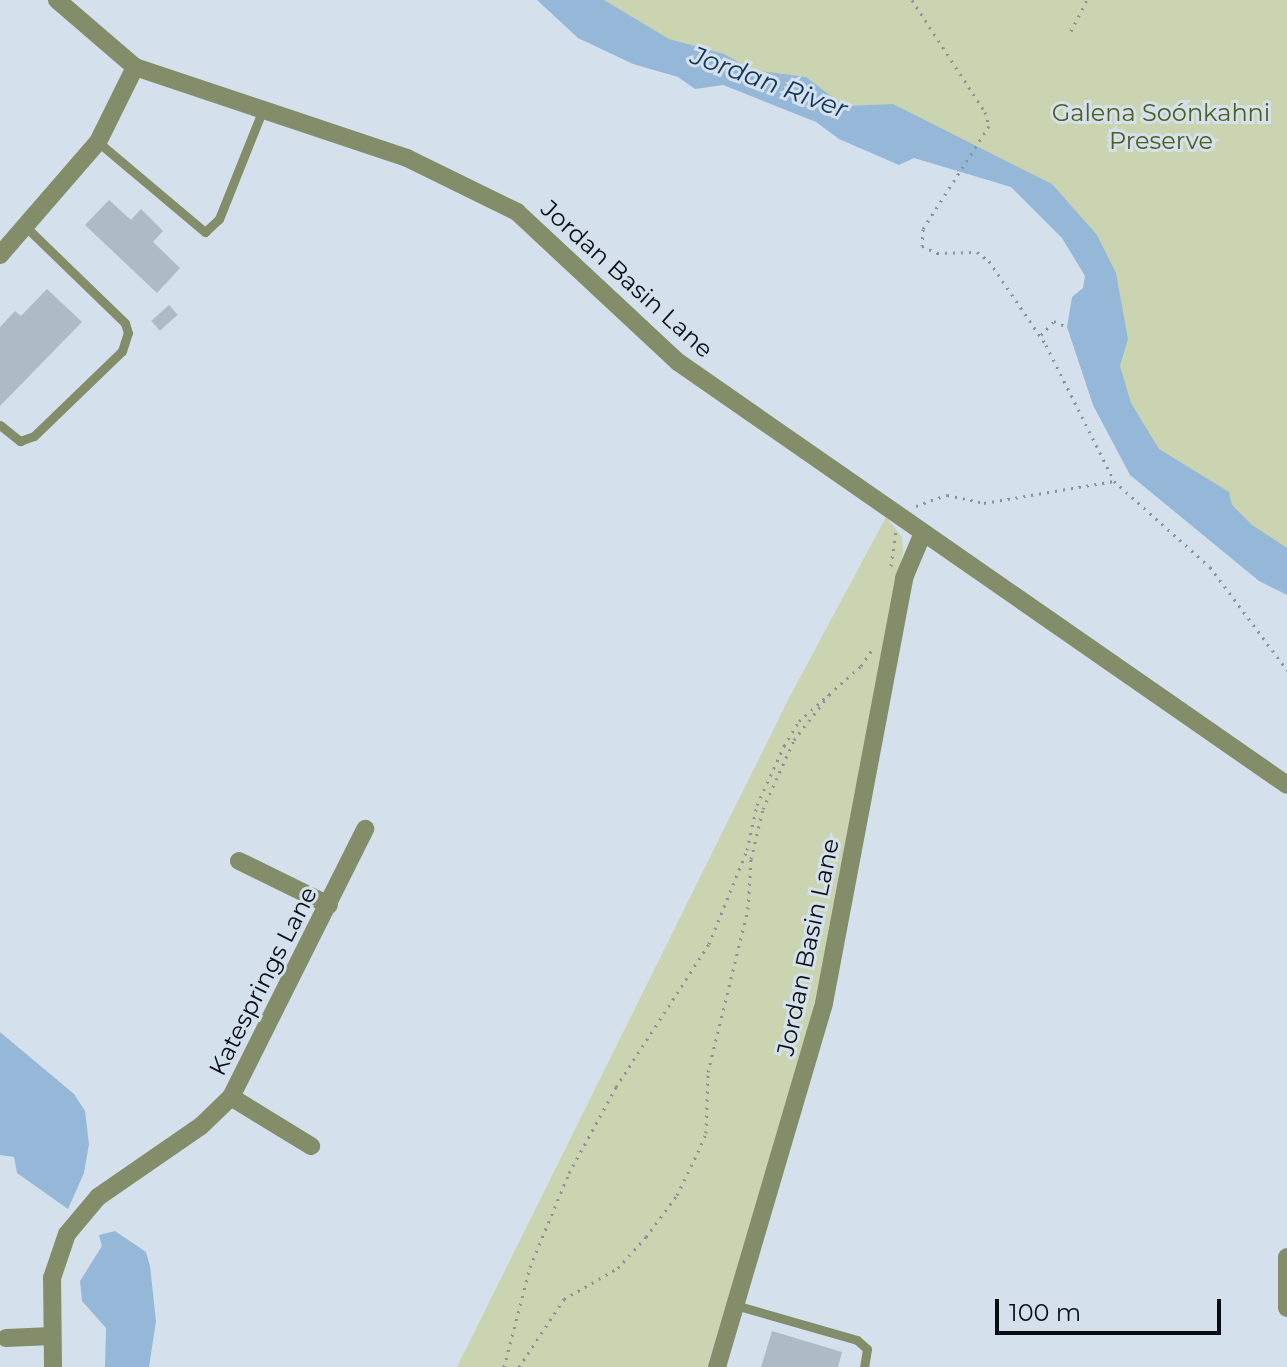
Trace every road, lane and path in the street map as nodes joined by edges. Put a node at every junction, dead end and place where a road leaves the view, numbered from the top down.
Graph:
1 (57, 0) edge
2 (912, 0) edge
3 (1087, 0) edge
4 (1071, 31) dead end
5 (135, 67) junction
6 (263, 109) junction
7 (98, 142) junction
8 (25, 226) junction
9 (0, 255) edge
10 (1067, 327) dead end
11 (1041, 335) junction
12 (0, 425) edge
13 (1114, 481) junction
14 (913, 508) dead end
15 (923, 533) junction
16 (861, 666) dead end
17 (1287, 670) edge
18 (834, 688) junction
19 (1287, 785) edge
20 (365, 829) dead end
21 (239, 861) dead end
22 (329, 905) junction
23 (231, 1097) junction
24 (311, 1146) dead end
25 (1287, 1257) edge
26 (735, 1305) junction
27 (1287, 1308) edge
28 (52, 1336) junction
29 (6, 1338) dead end
30 (53, 1367) edge
31 (504, 1367) edge
32 (519, 1367) edge
33 (717, 1367) edge
34 (864, 1367) edge

1 - 5 street
2 - 11 path
3 - 4 path
5 - 6 street, Jordan Basin Lane
5 - 7 street
6 - 7 lane
6 - 15 street, Jordan Basin Lane
7 - 8 street
8 - 9 street
8 - 12 lane
10 - 11 path
11 - 13 path
13 - 14 path
13 - 17 path
15 - 19 street, Jordan Basin Lane
15 - 26 street, Jordan Basin Lane
16 - 18 path
18 - 31 path
18 - 32 path
20 - 22 street, Katesprings Lane
21 - 22 street
22 - 23 street, Katesprings Lane
23 - 24 street
23 - 28 street, Katesprings Lane
25 - 27 street
26 - 33 street, Jordan Basin Lane
26 - 34 lane
28 - 29 street
28 - 30 street, Katesprings Lane

